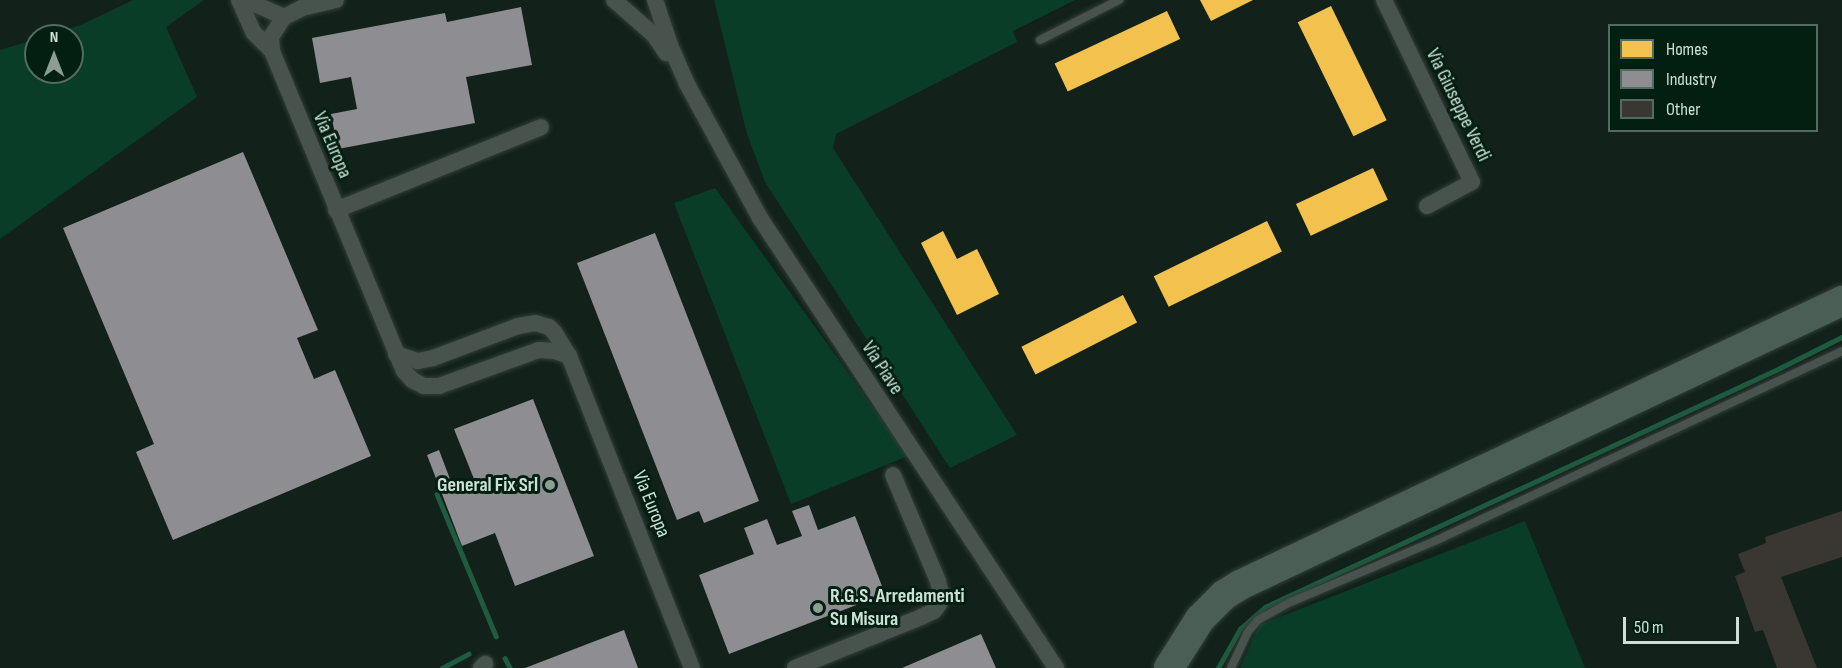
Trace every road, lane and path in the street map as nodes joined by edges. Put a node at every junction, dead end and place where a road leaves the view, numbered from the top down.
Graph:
1 (239, 0) edge
2 (246, 0) edge
3 (269, 0) edge
4 (336, 0) edge
5 (615, 0) edge
6 (655, 0) edge
7 (1119, 0) edge
8 (1384, 0) edge
9 (302, 8) junction
10 (284, 17) junction
11 (1040, 40) dead end
12 (272, 51) junction
13 (687, 84) junction
14 (542, 127) dead end
15 (1427, 206) dead end
16 (336, 210) junction
17 (1842, 301) edge
18 (1842, 351) edge
19 (396, 354) junction
20 (569, 356) junction
21 (893, 475) dead end
22 (1200, 619) junction
23 (692, 668) edge
24 (795, 668) edge
25 (1056, 668) edge
26 (1169, 668) edge
27 (1191, 668) edge
28 (1231, 668) edge

1 - 12 street
2 - 10 street
3 - 9 street
4 - 9 street
5 - 13 street, Via Piave
6 - 13 street, Via Piave
7 - 11 lane
8 - 15 street, Via Giuseppe Verdi
9 - 10 street
10 - 12 street
12 - 16 street, Via Europa
13 - 25 street, Via Piave
14 - 16 street
16 - 19 street, Via Europa
17 - 22 highway
18 - 28 lane
19 - 20 street, Via Europa
19 - 20 street, Via Europa
20 - 23 street, Via Europa
21 - 24 street
22 - 26 highway
22 - 27 highway

